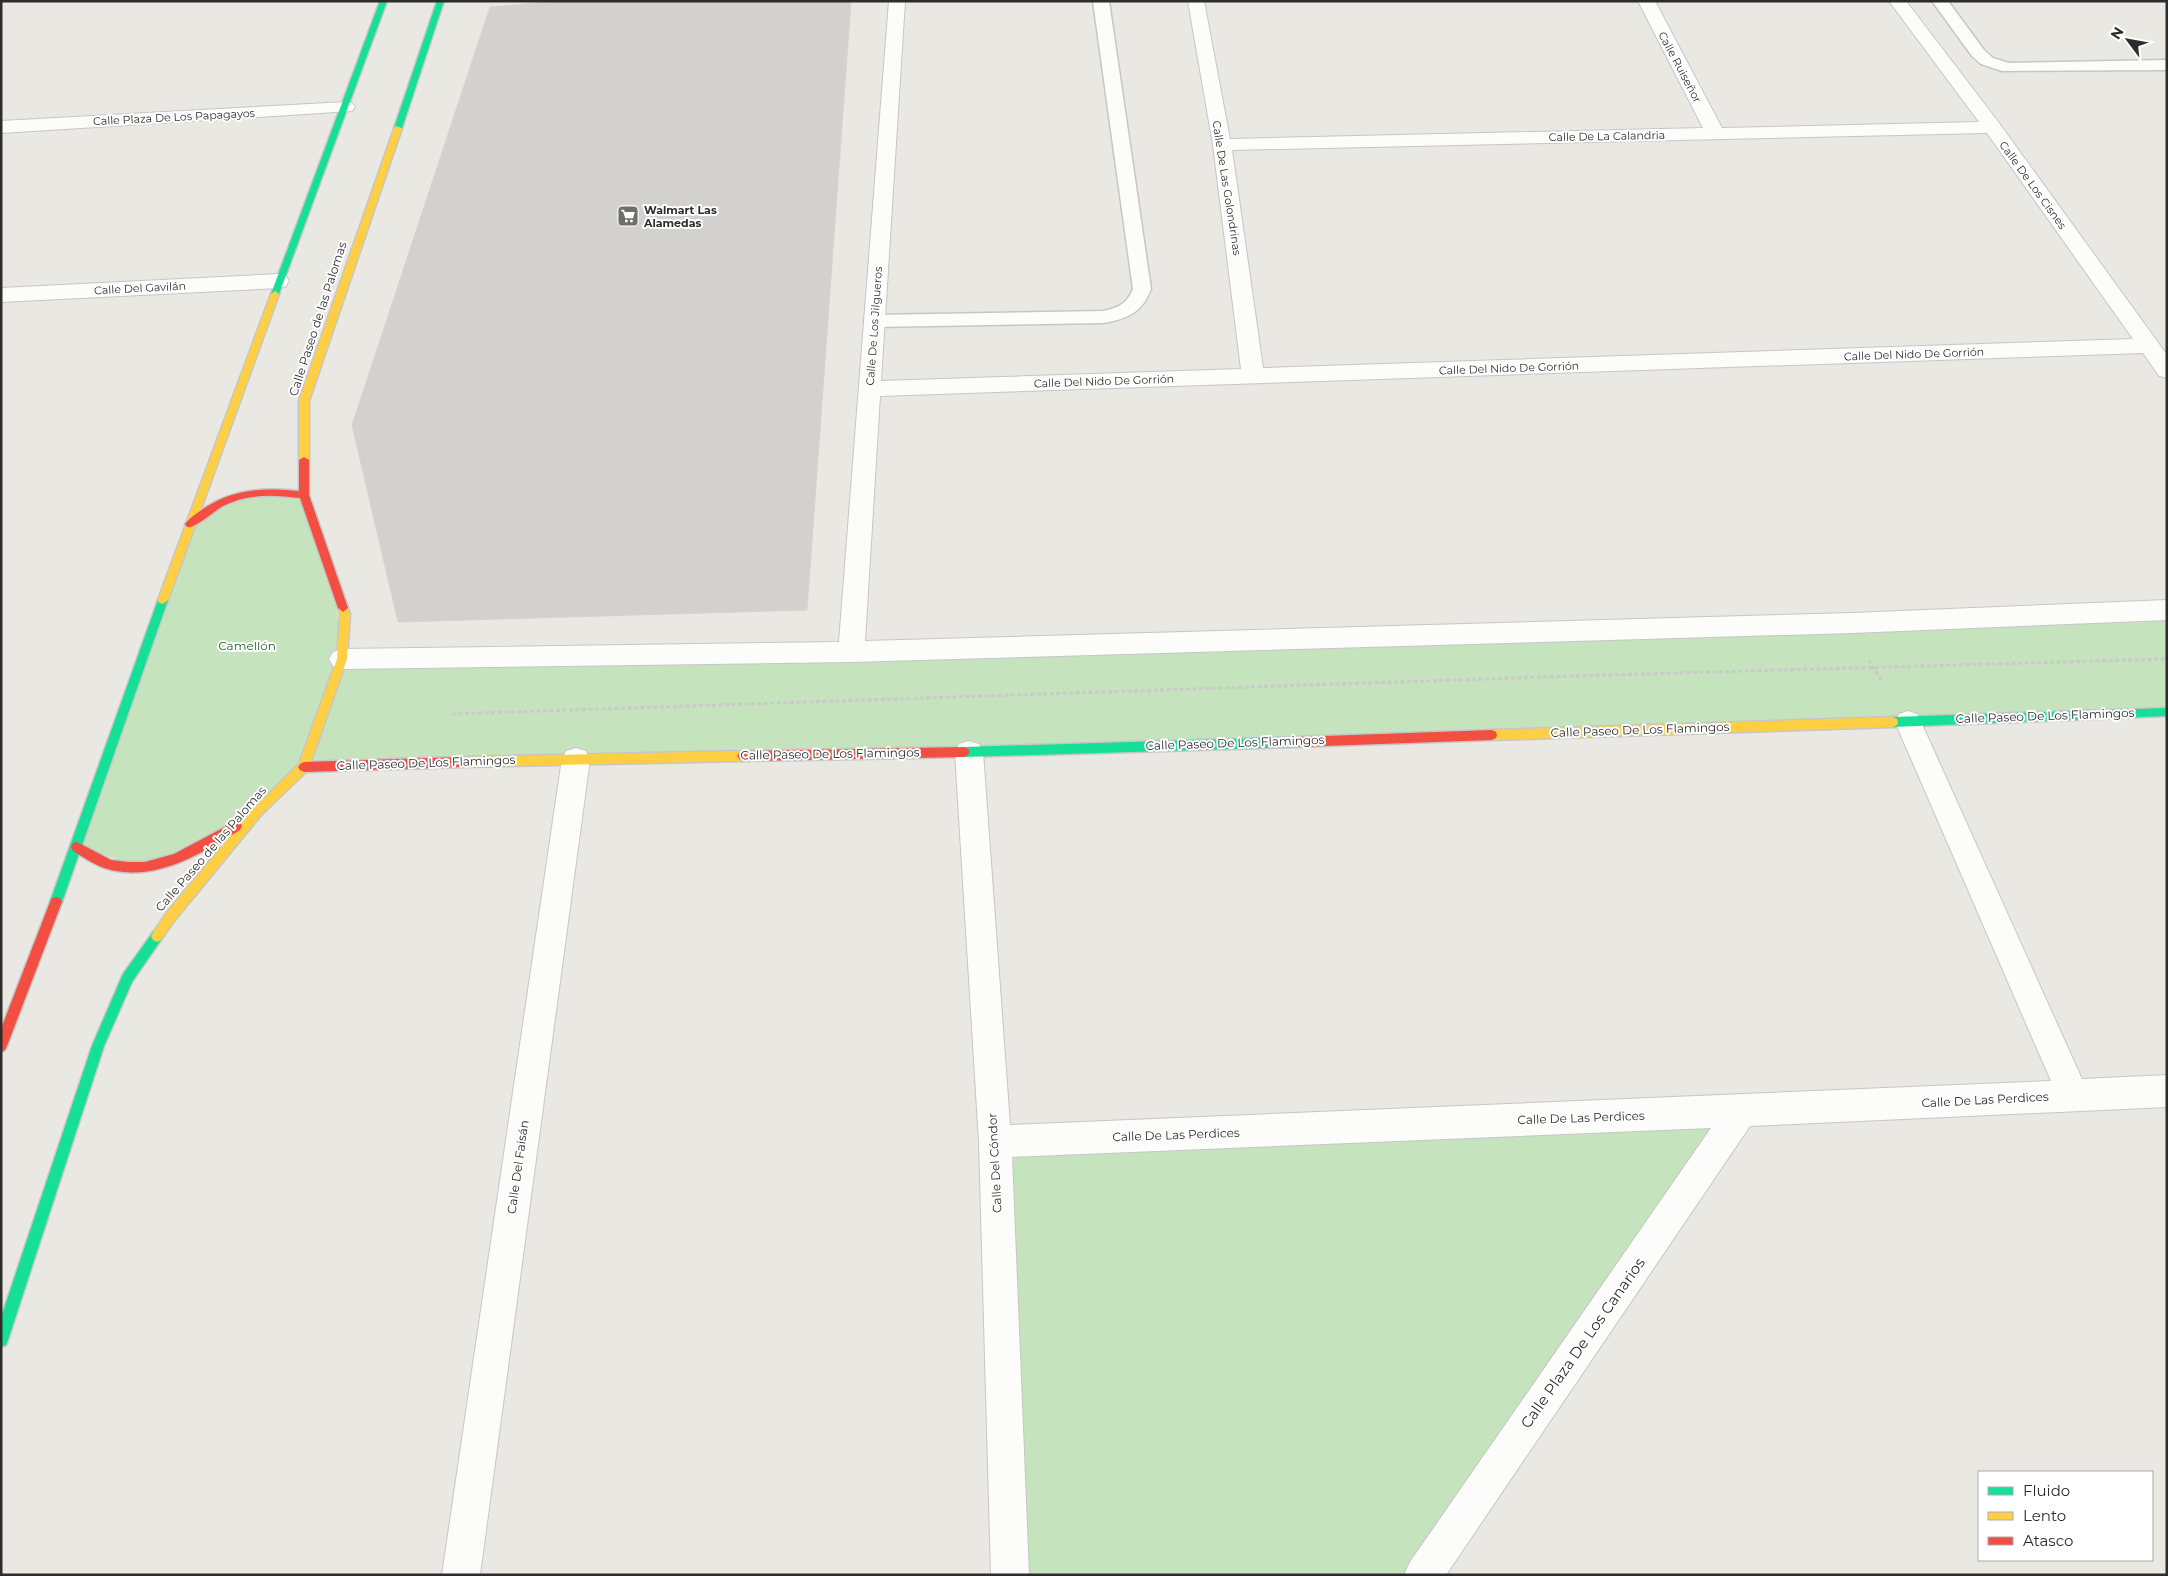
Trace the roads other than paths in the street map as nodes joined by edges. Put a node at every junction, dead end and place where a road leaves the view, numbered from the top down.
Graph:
1 (384, 1) edge
2 (441, 1) edge
3 (897, 1) edge
4 (1101, 1) edge
5 (1196, 1) edge
6 (1646, 1) edge
7 (1897, 1) edge
8 (1940, 1) edge
9 (2167, 65) edge
10 (346, 107) junction
11 (1, 126) edge
12 (1992, 127) junction
13 (1715, 133) junction
14 (1222, 145) junction
15 (279, 281) junction
16 (1, 294) edge
17 (874, 321) junction
18 (2148, 346) junction
19 (2167, 371) edge
20 (1253, 376) junction
21 (869, 389) junction
22 (304, 495) junction
23 (190, 524) junction
24 (2167, 610) edge
25 (851, 652) junction
26 (342, 659) junction
27 (2167, 712) edge
28 (1908, 722) junction
29 (969, 752) junction
30 (576, 759) junction
31 (304, 767) junction
32 (258, 811) junction
33 (77, 848) junction
34 (1, 1046) edge
35 (2167, 1091) edge
36 (2073, 1095) junction
37 (1742, 1111) junction
38 (995, 1142) junction
39 (1, 1340) edge
40 (461, 1575) edge
41 (1010, 1575) edge
42 (1423, 1575) edge

1 - 10 street
2 - 22 street, Calle Paseo de las Palomas
3 - 17 street, Calle De Los Jilgueros
4 - 17 lane
5 - 14 street, Calle De Las Golondrinas
6 - 13 street, Calle Ruiseñor
7 - 12 street, Calle De Los Cisnes
8 - 9 lane
10 - 11 street, Calle Plaza De Los Papagayos
10 - 15 street
12 - 13 street, Calle De La Calandria
12 - 18 street, Calle De Los Cisnes
13 - 14 street, Calle De La Calandria
14 - 20 street, Calle De Las Golondrinas
15 - 16 street, Calle Del Gavilán
15 - 23 street
17 - 21 street, Calle De Los Jilgueros
18 - 19 street, Calle De Los Cisnes
18 - 20 street, Calle Del Nido De Gorrión
20 - 21 street, Calle Del Nido De Gorrión
21 - 25 street, Calle De Los Jilgueros
22 - 23 street
22 - 26 street, Calle Paseo de las Palomas
23 - 33 street
24 - 25 street
25 - 26 street
26 - 31 street, Calle Paseo de las Palomas
27 - 28 street, Calle Paseo De Los Flamingos
28 - 29 street, Calle Paseo De Los Flamingos
28 - 36 street
29 - 30 street, Calle Paseo De Los Flamingos
29 - 38 street, Calle Del Cóndor
30 - 31 street, Calle Paseo De Los Flamingos
30 - 40 street, Calle Del Faisán
31 - 32 street, Calle Paseo de las Palomas
32 - 33 street
32 - 39 street, Calle Paseo de las Palomas
33 - 34 street
35 - 36 street, Calle De Las Perdices
36 - 37 street, Calle De Las Perdices
37 - 38 street, Calle De Las Perdices
37 - 42 street, Calle Plaza De Los Canarios
38 - 41 street, Calle Del Cóndor

